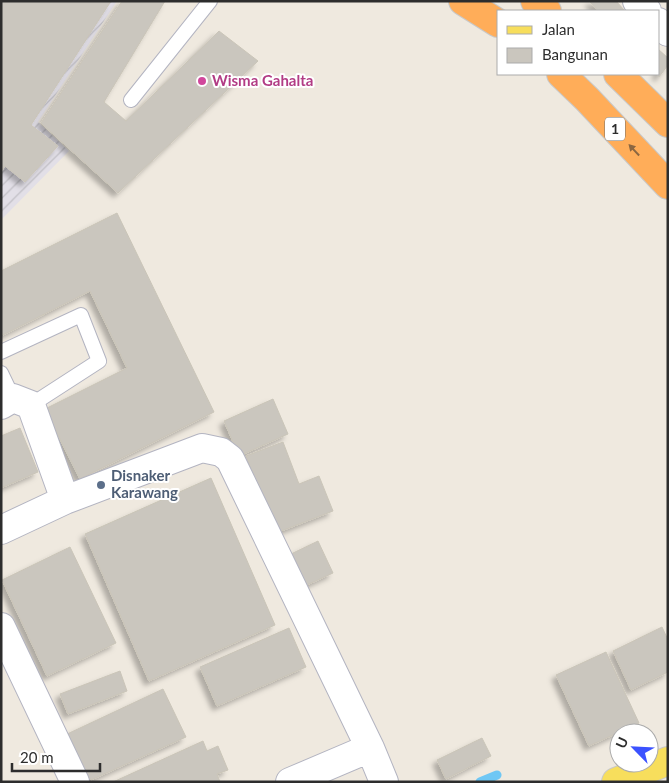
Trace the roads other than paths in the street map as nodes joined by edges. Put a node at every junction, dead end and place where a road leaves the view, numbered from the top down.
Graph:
1 (210, 1) edge
2 (463, 1) edge
3 (535, 1) edge
4 (637, 1) edge
5 (546, 10) edge
6 (646, 10) edge
7 (497, 22) edge
8 (659, 23) edge
9 (668, 32) edge
10 (562, 75) edge
11 (619, 75) edge
12 (131, 100) dead end
13 (668, 123) edge
14 (668, 185) edge
15 (1, 352) edge
16 (1, 373) edge
17 (15, 403) edge
18 (65, 500) junction
19 (1, 530) edge
20 (1, 627) edge
21 (370, 748) junction
22 (668, 761) edge
23 (75, 782) edge
24 (290, 782) edge
25 (384, 782) edge
26 (616, 782) edge

1 - 12 lane
2 - 7 highway
3 - 5 highway
4 - 6 street
8 - 9 street
14 -> 10 highway, 1
11 - 13 highway
15 - 17 lane
16 - 17 lane
17 - 18 street
18 - 19 street
18 - 21 street
20 - 23 street
21 - 24 street
21 - 25 street
22 - 26 main road

